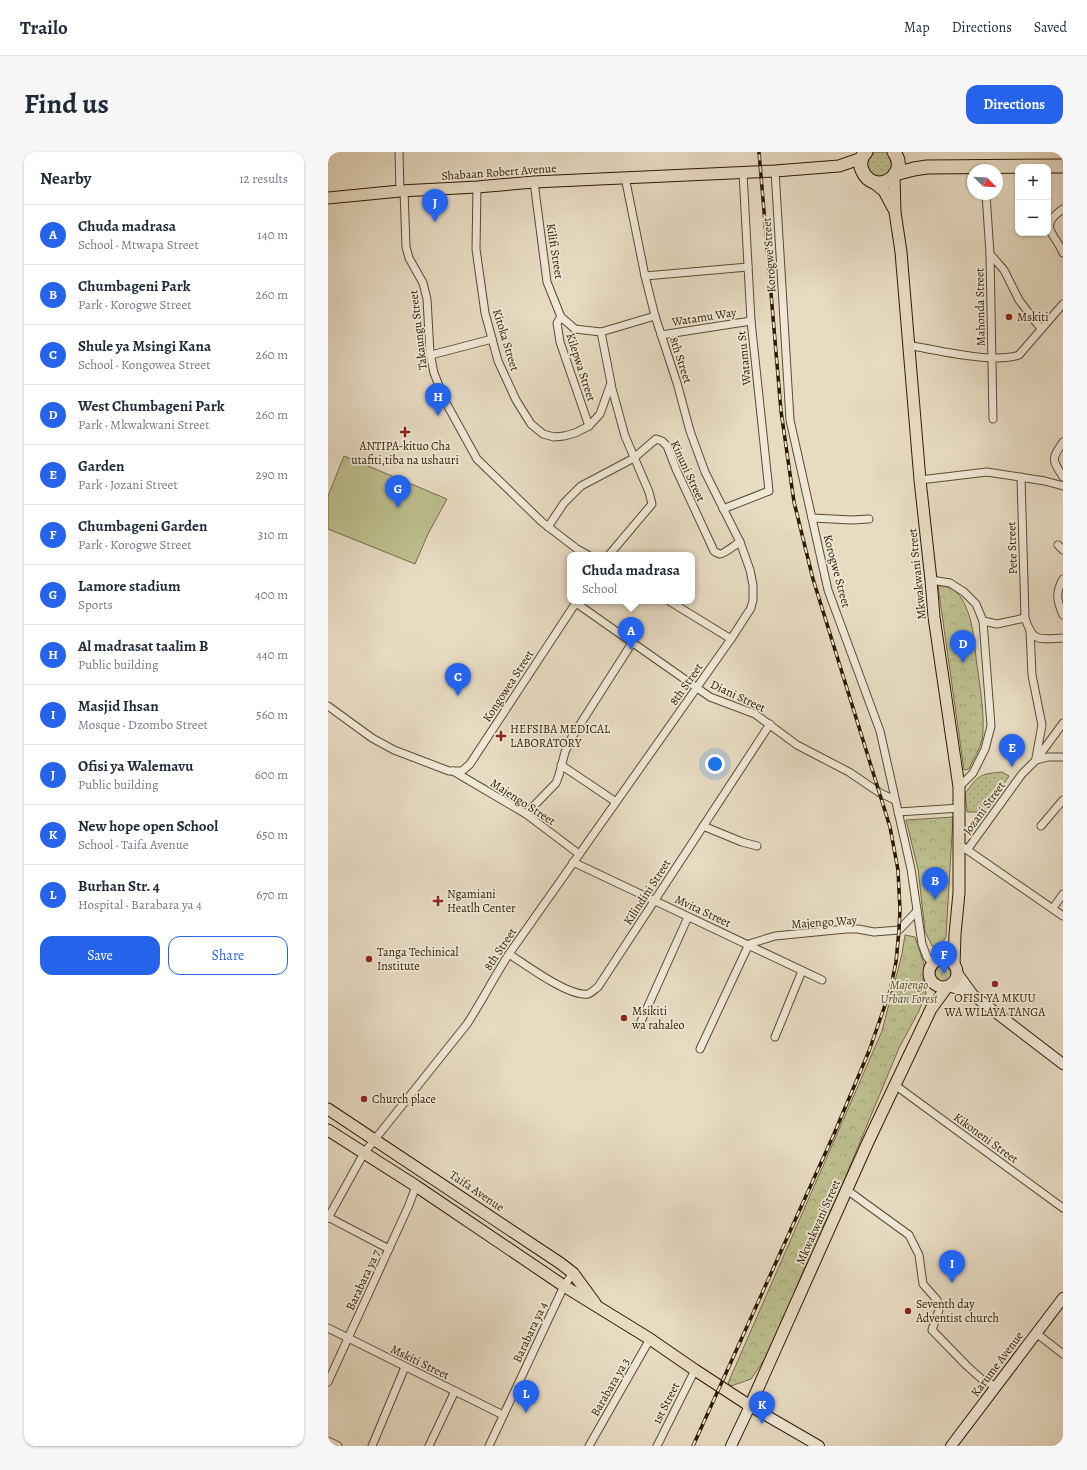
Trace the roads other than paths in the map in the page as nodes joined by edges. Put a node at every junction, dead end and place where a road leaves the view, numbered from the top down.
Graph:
1 (399, 152) edge
2 (895, 152) edge
3 (864, 154) edge
4 (839, 166) junction
5 (1063, 166) edge
6 (927, 167) junction
7 (967, 168) edge
8 (1003, 168) edge
9 (775, 171) junction
10 (743, 173) junction
11 (895, 175) junction
12 (625, 177) junction
13 (870, 180) junction
14 (534, 182) junction
15 (477, 187) junction
16 (402, 190) junction
17 (328, 198) edge
18 (986, 200) edge
19 (1063, 209) edge
20 (895, 212) junction
21 (1062, 249) edge
22 (990, 254) junction
23 (748, 267) junction
24 (645, 276) junction
25 (1063, 304) edge
26 (655, 316) junction
27 (561, 317) junction
28 (752, 321) junction
29 (1041, 329) junction
30 (600, 332) junction
31 (661, 335) junction
32 (492, 339) junction
33 (908, 345) junction
34 (431, 355) junction
35 (992, 358) junction
36 (611, 383) junction
37 (993, 419) dead end
38 (589, 426) junction
39 (1063, 442) edge
40 (634, 458) junction
41 (1022, 477) junction
42 (1063, 477) edge
43 (920, 480) junction
44 (1063, 486) edge
45 (723, 509) junction
46 (812, 518) junction
47 (869, 519) dead end
48 (548, 527) junction
49 (740, 542) junction
50 (582, 552) edge
51 (611, 552) edge
52 (1063, 579) edge
53 (931, 580) junction
54 (576, 604) edge
55 (580, 604) edge
56 (674, 604) edge
57 (1063, 615) edge
58 (1026, 618) junction
59 (983, 621) junction
60 (1030, 630) junction
61 (1063, 638) edge
62 (731, 640) junction
63 (632, 643) junction
64 (696, 688) junction
65 (328, 706) edge
66 (1063, 723) edge
67 (770, 724) junction
68 (1063, 757) edge
69 (1036, 760) junction
70 (561, 765) junction
71 (451, 771) junction
72 (959, 787) junction
73 (896, 800) junction
74 (1063, 800) edge
75 (616, 802) junction
76 (960, 808) junction
77 (898, 812) junction
78 (526, 814) junction
79 (703, 826) junction
80 (1041, 826) dead end
81 (757, 846) dead end
82 (963, 848) junction
83 (579, 854) junction
84 (573, 862) junction
85 (1063, 894) edge
86 (654, 900) junction
87 (1053, 908) junction
88 (916, 911) junction
89 (1063, 916) edge
90 (688, 917) junction
91 (955, 934) junction
92 (749, 944) junction
93 (509, 954) junction
94 (937, 962) junction
95 (956, 969) junction
96 (802, 971) junction
97 (822, 980) dead end
98 (932, 981) junction
99 (949, 986) junction
100 (973, 995) junction
101 (930, 1009) junction
102 (639, 1026) dead end
103 (775, 1037) dead end
104 (700, 1049) dead end
105 (1063, 1064) edge
106 (896, 1085) junction
107 (328, 1109) edge
108 (328, 1130) edge
109 (375, 1139) junction
110 (364, 1153) junction
111 (416, 1186) junction
112 (847, 1190) junction
113 (1063, 1208) edge
114 (328, 1218) edge
115 (518, 1234) junction
116 (509, 1248) junction
117 (389, 1249) junction
118 (573, 1273) junction
119 (564, 1286) junction
120 (1063, 1298) edge
121 (599, 1308) junction
122 (328, 1328) edge
123 (1036, 1333) junction
124 (348, 1338) junction
125 (650, 1339) junction
126 (1063, 1354) edge
127 (405, 1367) junction
128 (695, 1370) junction
129 (328, 1382) edge
130 (997, 1386) junction
131 (455, 1391) junction
132 (750, 1406) junction
133 (503, 1415) junction
134 (328, 1441) edge
135 (338, 1446) edge
136 (372, 1446) edge
137 (429, 1446) edge
138 (489, 1446) edge
139 (589, 1446) edge
140 (657, 1446) edge
141 (731, 1446) edge
142 (819, 1446) edge
143 (951, 1446) edge

1 - 16 street, Takaungu Street
2 - 6 highway
2 - 11 highway
3 - 4 main road
3 - 13 highway
4 - 9 main road, Shabaan Robert Avenue
4 - 13 main road
5 - 8 highway
6 - 7 highway
6 - 11 highway
9 - 10 main road, Shabaan Robert Avenue
9 - 46 street, Korogwe Street
10 - 12 main road, Shabaan Robert Avenue
10 - 23 street, Watamu St
11 - 13 highway
11 - 20 main road
12 - 14 main road, Shabaan Robert Avenue
12 - 24 street, 8th Street
13 - 20 main road
14 - 15 main road, Shabaan Robert Avenue
14 - 27 street, Kilifi Street
15 - 16 main road, Shabaan Robert Avenue
15 - 32 street, Kitoka Street
16 - 17 main road, Shabaan Robert Avenue
16 - 34 street, Takaungu Street
18 - 22 street, Mahonda Street
19 - 21 street
20 - 33 main road, Mkwakwani Street
22 - 29 street
22 - 35 street, Mahonda Street
23 - 24 street
23 - 28 street, Watamu St
24 - 26 street, 8th Street
25 - 29 street
26 - 30 street, Kilifi Street
26 - 31 street, 8th Street
27 - 30 street, Kilifi Street
27 - 38 street, Kilepwa Street
28 - 31 street, Watamu Way
28 - 45 street, Watamu St
29 - 35 street
30 - 36 street
31 - 45 street, 8th Street
32 - 34 street
32 - 38 street, Kitoka Street
33 - 35 street
33 - 43 main road, Mkwakwani Street
34 - 48 street, Takaungu Street
35 - 37 street, Mahonda Street
36 - 38 street, Kitoka Street
36 - 40 street
39 - 42 street
40 - 48 street, Kinuni Street
40 - 49 street, Kinuni Street
40 - 51 street
41 - 43 street
41 - 44 street
41 - 58 street, Pete Street
43 - 53 main road, Mkwakwani Street
45 - 49 street, 8th Street
46 - 47 street
46 - 73 street, Korogwe Street
48 - 50 street, Takaungu Street
49 - 62 street, 8th Street
52 - 57 street
53 - 59 street
53 - 72 main road, Mkwakwani Street
54 - 71 street, Kongowea Street
55 - 63 street, Diani Street
56 - 62 street
58 - 59 street
58 - 60 street, Pete Street
59 - 72 street
60 - 61 street
60 - 69 street
62 - 64 street, 8th Street
63 - 64 street, Diani Street
63 - 70 street
64 - 67 street, Diani Street
64 - 75 street, 8th Street
65 - 71 street, Majengo Street
66 - 69 street, Jozani Street
67 - 73 street, Diani Street
67 - 79 street, Kilindini Street
68 - 69 street
69 - 82 street, Jozani Street
70 - 75 street
70 - 78 street
71 - 78 street, Majengo Street
72 - 76 main road, Mkwakwani Street
73 - 77 street, Korogwe Street
74 - 80 street
75 - 83 street, 8th Street
76 - 77 street
76 - 82 main road, Mkwakwani Street
77 - 88 street, Korogwe Street
78 - 83 street, Majengo Street
79 - 81 street
79 - 86 street, Kilindini Street
82 - 87 street
82 - 91 main road, Mkwakwani Street
83 - 84 street, 8th Street
84 - 86 street, Mvita Street
84 - 93 street, 8th Street
85 - 87 street
86 - 90 street, Mvita Street
86 - 93 street, Kilindini Street
87 - 89 street
88 - 92 street, Majengo Way
88 - 94 street, Korogwe Street
90 - 92 street, Mvita Street
90 - 102 street
91 - 94 main road
91 - 95 main road, Mkwakwani Street
92 - 96 street, Mvita Street
92 - 104 street
93 - 109 street, 8th Street
94 - 95 main road
94 - 98 main road
95 - 99 main road
95 - 100 main road
96 - 97 street, Mvita Street
96 - 103 street
98 - 99 main road
98 - 101 main road
99 - 100 main road
99 - 101 main road
100 - 105 main road
101 - 106 main road, Mkwakwani Street
106 - 112 main road, Mkwakwani Street
106 - 113 street, Kikoneni Street
107 - 109 main road, Taifa Avenue
108 - 110 main road, Taifa Avenue
109 - 110 street, 8th Street
109 - 115 main road, Taifa Avenue
110 - 111 main road, Taifa Avenue
110 - 114 street, 8th Street
111 - 116 main road, Taifa Avenue
111 - 117 street, Barabara ya 7
112 - 130 street
112 - 132 main road, Mkwakwani Street
114 - 117 street
115 - 116 main road
115 - 118 main road, Taifa Avenue
116 - 119 main road, Taifa Avenue
117 - 124 street, Barabara ya 7
118 - 119 street, Barabara ya 4
118 - 121 main road, Taifa Avenue
119 - 121 main road, Taifa Avenue
119 - 133 street, Barabara ya 4
120 - 123 main road, Karume Avenue
121 - 125 main road, Taifa Avenue
122 - 124 street, Mskiti Street
123 - 126 street
123 - 130 main road, Karume Avenue
124 - 127 street, Mskiti Street
124 - 129 street, Barabara ya 7
125 - 128 main road, Taifa Avenue
125 - 139 street, Barabara ya 3
127 - 131 street, Mskiti Street
127 - 136 street
128 - 132 main road, Taifa Avenue
128 - 140 street, 1st Street
130 - 143 main road, Karume Avenue
131 - 133 street, Mskiti Street
131 - 137 street
132 - 141 main road, Mkwakwani Street
132 - 142 main road, Taifa Avenue
133 - 138 street, Barabara ya 4
134 - 135 street

